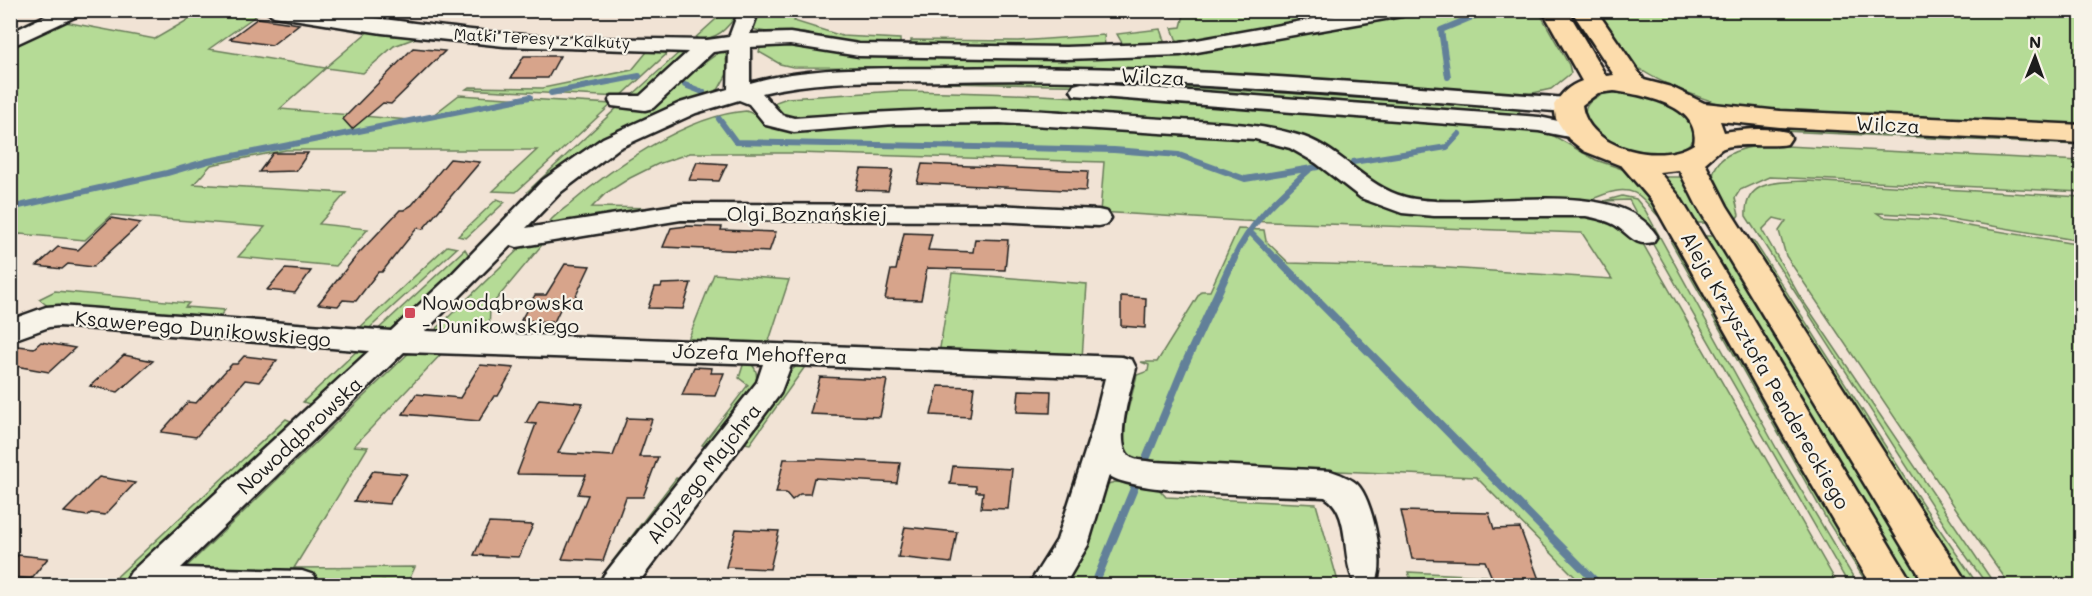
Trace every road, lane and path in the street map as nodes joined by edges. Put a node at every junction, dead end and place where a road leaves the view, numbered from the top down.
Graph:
1 (74, 10) edge
2 (274, 10) edge
3 (749, 10) edge
4 (1402, 10) edge
5 (1554, 10) edge
6 (1582, 10) edge
7 (1308, 19) edge
8 (10, 41) edge
9 (740, 41) junction
10 (707, 46) junction
11 (750, 61) junction
12 (822, 77) junction
13 (1597, 84) junction
14 (1634, 84) junction
15 (753, 92) junction
16 (620, 101) dead end
17 (1568, 105) junction
18 (1695, 110) junction
19 (1579, 132) junction
20 (2082, 134) edge
21 (1699, 151) junction
22 (2082, 153) edge
23 (1632, 159) junction
24 (1098, 218) dead end
25 (1644, 236) dead end
26 (517, 238) junction
27 (458, 284) junction
28 (10, 313) edge
29 (46, 317) junction
30 (10, 331) edge
31 (397, 342) junction
32 (780, 354) junction
33 (1107, 428) junction
34 (1365, 569) dead end
35 (141, 584) edge
36 (302, 585) edge
37 (616, 585) edge
38 (1046, 585) edge
39 (1894, 585) edge
40 (1949, 585) edge

1 - 8 street
2 - 10 street, Matki Teresy z Kalkuty
3 - 9 street
4 - 7 street, Matki Teresy z Kalkuty
5 - 13 main road
6 - 14 main road
7 - 9 street, Matki Teresy z Kalkuty
9 - 10 street, Matki Teresy z Kalkuty
9 - 11 street
9 - 15 street
10 - 16 street
11 - 12 street
11 - 15 street
12 - 15 street, Wilcza
12 - 17 street, Wilcza
13 - 14 main road
13 - 17 main road
14 - 18 main road
15 - 19 street, Wilcza
15 - 25 street
15 - 26 street, Nowodąbrowska
15 - 27 street, Nowodąbrowska
17 - 19 main road
18 - 20 main road, Wilcza
18 - 21 main road, Aleja Krzysztofa Pendereckiego
19 - 23 main road
21 - 22 main road, Wilcza
21 - 23 main road, Wilcza
21 - 40 main road, Aleja Krzysztofa Pendereckiego
23 - 39 main road, Aleja Krzysztofa Pendereckiego
24 - 26 street, Olgi Boznańskiej
26 - 27 street, Nowodąbrowska
27 - 31 street, Nowodąbrowska
28 - 29 street
29 - 30 street, Ksawerego Dunikowskiego
29 - 31 street, Ksawerego Dunikowskiego
31 - 32 street, Józefa Mehoffera
31 - 35 street, Nowodąbrowska
32 - 33 street, Józefa Mehoffera
32 - 37 street, Alojzego Majchra
33 - 34 street
33 - 38 street
35 - 36 street

